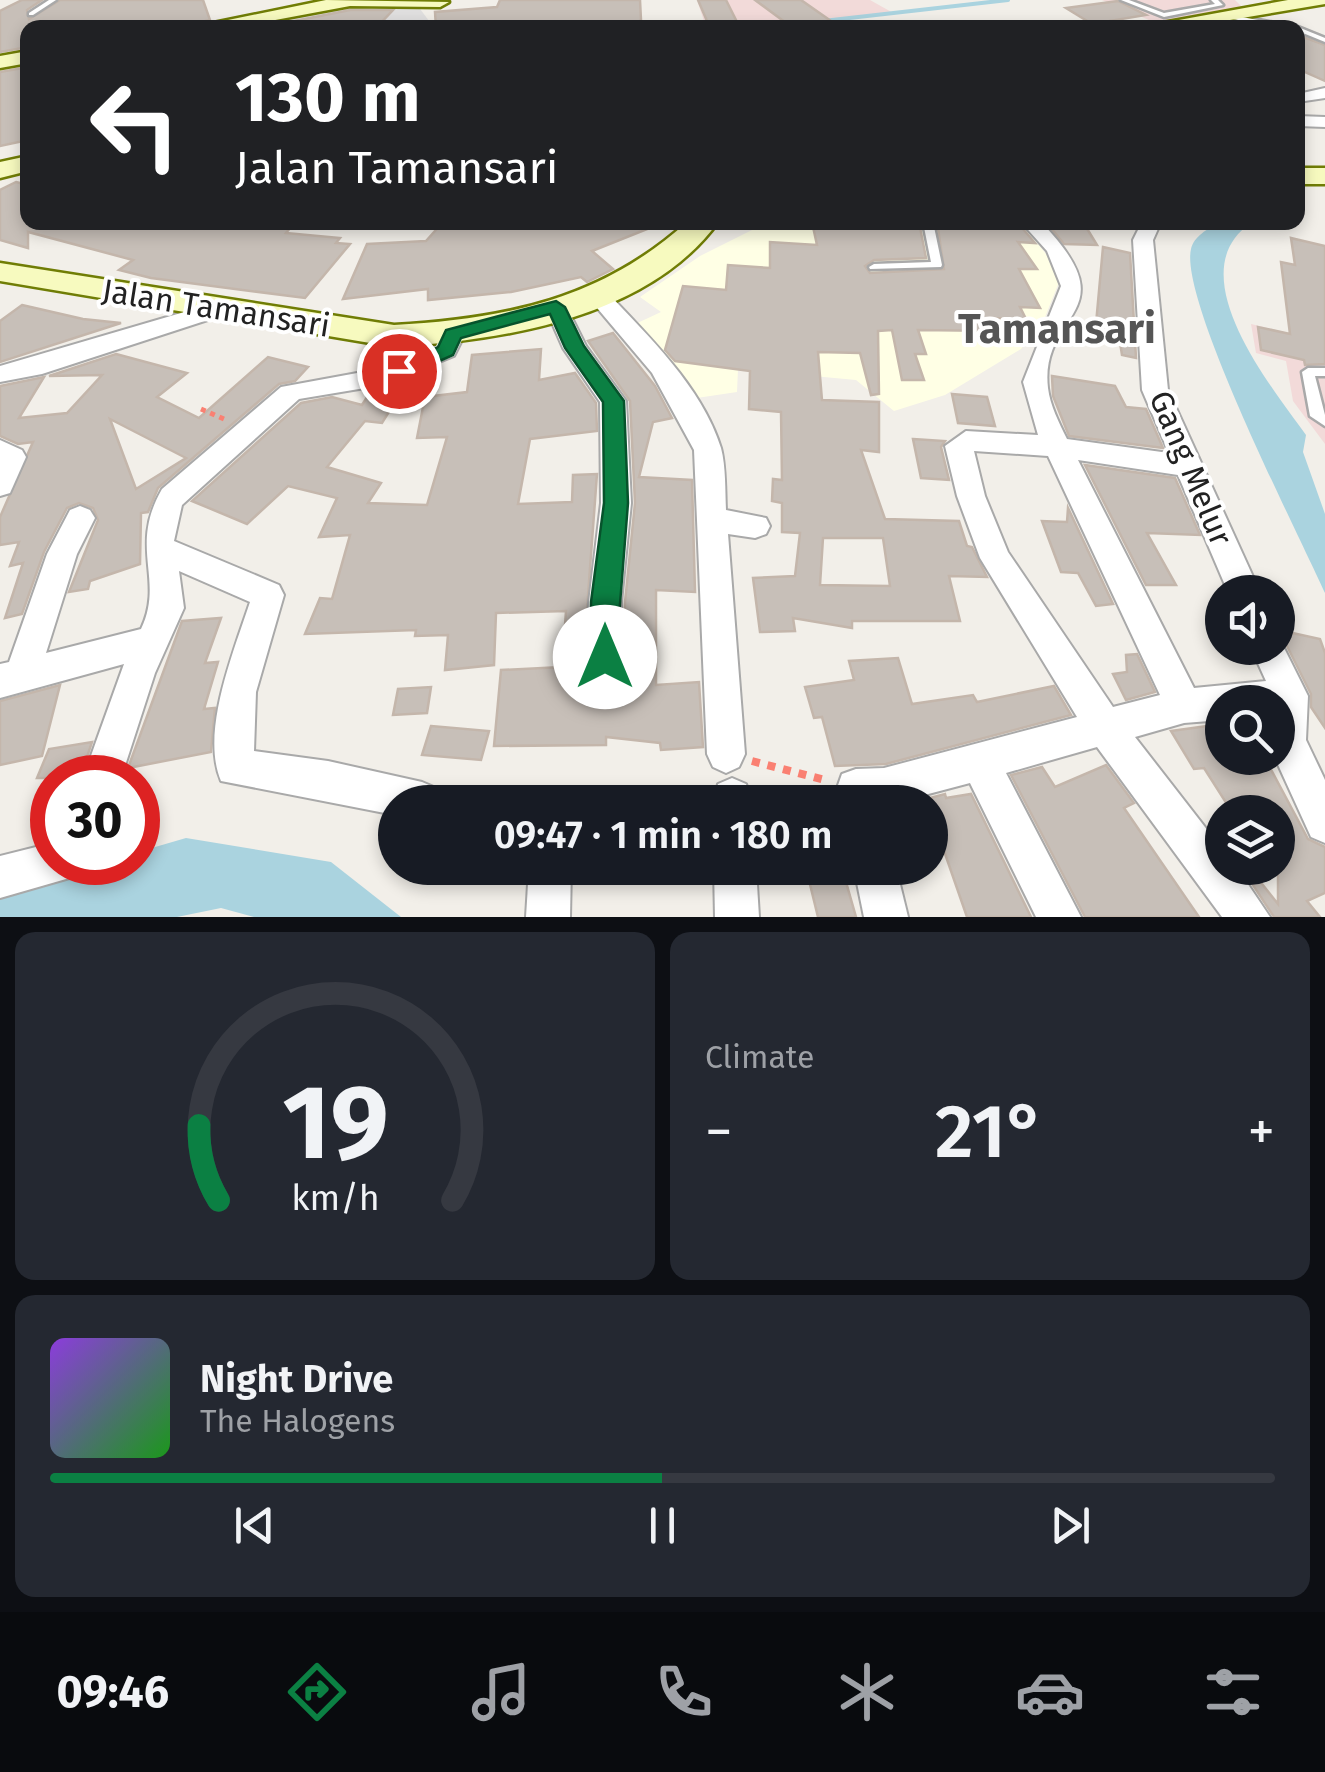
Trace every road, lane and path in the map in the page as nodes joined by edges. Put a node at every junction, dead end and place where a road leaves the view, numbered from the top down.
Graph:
1 (53, 0) edge
2 (350, 0) edge
3 (1124, 0) edge
4 (1254, 0) edge
5 (1321, 0) edge
6 (441, 1) edge
7 (1272, 8) junction
8 (1216, 13) edge
9 (31, 14) dead end
10 (241, 20) edge
11 (1182, 20) edge
12 (1253, 20) edge
13 (1298, 20) edge
14 (694, 230) edge
15 (930, 230) edge
16 (1037, 230) edge
17 (1148, 230) edge
18 (874, 267) dead end
19 (0, 272) edge
20 (598, 296) junction
21 (556, 307) junction
22 (216, 310) junction
23 (453, 334) junction
24 (59, 342) dead end
25 (94, 347) junction
26 (1325, 372) edge
27 (0, 374) edge
28 (1325, 421) edge
29 (1059, 447) junction
30 (0, 450) edge
31 (1189, 466) junction
32 (0, 485) edge
33 (80, 518) dead end
34 (712, 520) junction
35 (754, 526) dead end
36 (161, 550) junction
37 (1237, 575) edge
38 (154, 640) junction
39 (603, 676) dead end
40 (11, 679) edge
41 (1205, 704) edge
42 (1184, 706) junction
43 (1104, 726) junction
44 (726, 754) joint
45 (111, 755) edge
46 (1295, 757) edge
47 (980, 762) junction
48 (826, 785) edge
49 (892, 785) edge
50 (378, 792) edge
51 (1325, 823) edge
52 (30, 870) edge
53 (0, 878) edge
54 (549, 885) edge
55 (735, 885) edge
56 (878, 885) edge
57 (548, 917) edge
58 (736, 917) edge
59 (886, 917) edge
60 (1059, 917) edge
61 (1248, 917) edge

1 - 9 lane
2 - 6 main road
2 - 10 main road
3 - 8 lane
4 - 7 main road
5 - 7 main road
7 - 8 main road
7 - 13 main road
8 - 11 main road
8 - 12 lane
14 - 20 main road, Jalan Tamansari
15 - 18 lane
16 - 29 street
17 - 31 street, Gang Melur
19 - 22 main road, Jalan Tamansari
20 - 21 main road, Jalan Tamansari
20 - 34 street
21 - 23 main road, Jalan Tamansari
21 - 39 street
22 - 23 main road, Jalan Tamansari
22 - 25 street
23 - 36 street
24 - 25 street
25 - 27 street
26 - 28 lane
29 - 31 street
29 - 42 street
29 - 43 street
30 - 32 street
31 - 37 street, Gang Melur
33 - 40 street
34 - 35 street
34 - 44 street
36 - 38 street
36 - 50 street
38 - 40 street
38 - 45 street
41 - 42 street
42 - 43 street
43 - 47 street
43 - 61 street
44 - 48 path
46 - 51 street
47 - 49 street
47 - 60 street
52 - 53 street
54 - 57 street
55 - 58 street
56 - 59 street

